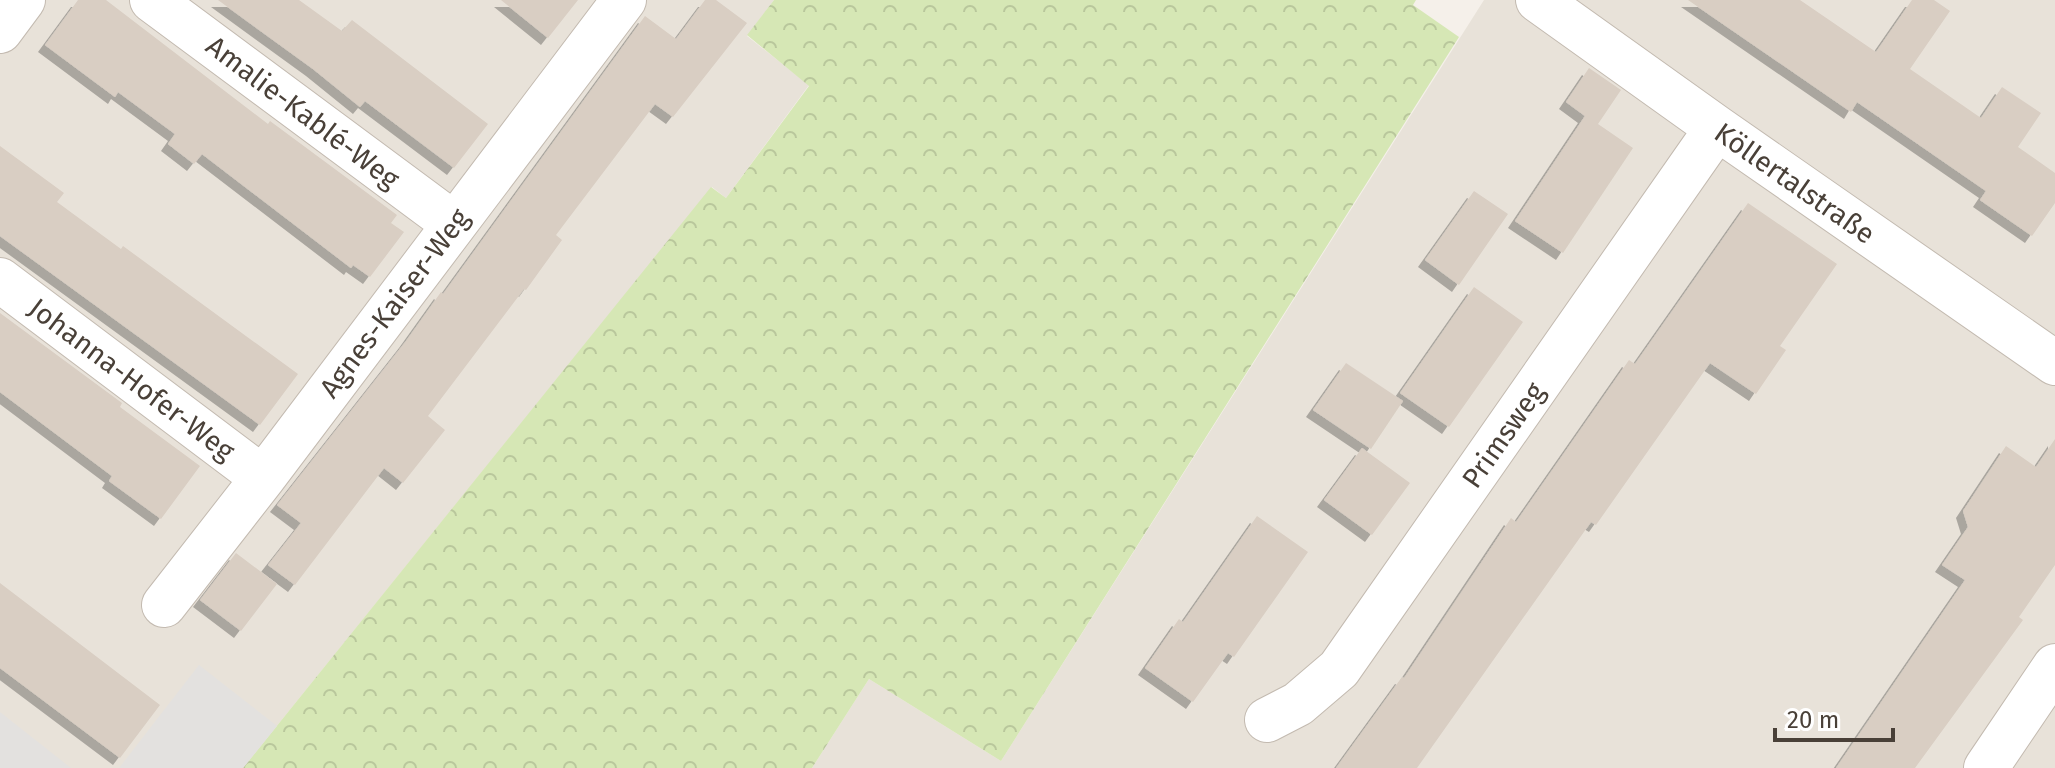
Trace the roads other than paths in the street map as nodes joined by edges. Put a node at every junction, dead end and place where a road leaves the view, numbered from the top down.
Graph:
1 (23, 0) edge
2 (152, 0) edge
3 (624, 0) edge
4 (1538, 0) edge
5 (0, 31) edge
6 (1717, 128) junction
7 (454, 224) junction
8 (0, 280) edge
9 (2055, 363) edge
10 (263, 478) junction
11 (164, 605) dead end
12 (2055, 666) edge
13 (1267, 720) dead end
14 (1986, 768) edge

1 - 5 street
2 - 7 street, Amalie-Kablé-Weg
3 - 7 street, Agnes-Kaiser-Weg
4 - 6 street, Köllertalstraße
6 - 9 street, Köllertalstraße
6 - 13 street, Primsweg
7 - 10 street, Agnes-Kaiser-Weg
8 - 10 street, Johanna-Hofer-Weg
10 - 11 street, Agnes-Kaiser-Weg
12 - 14 street

